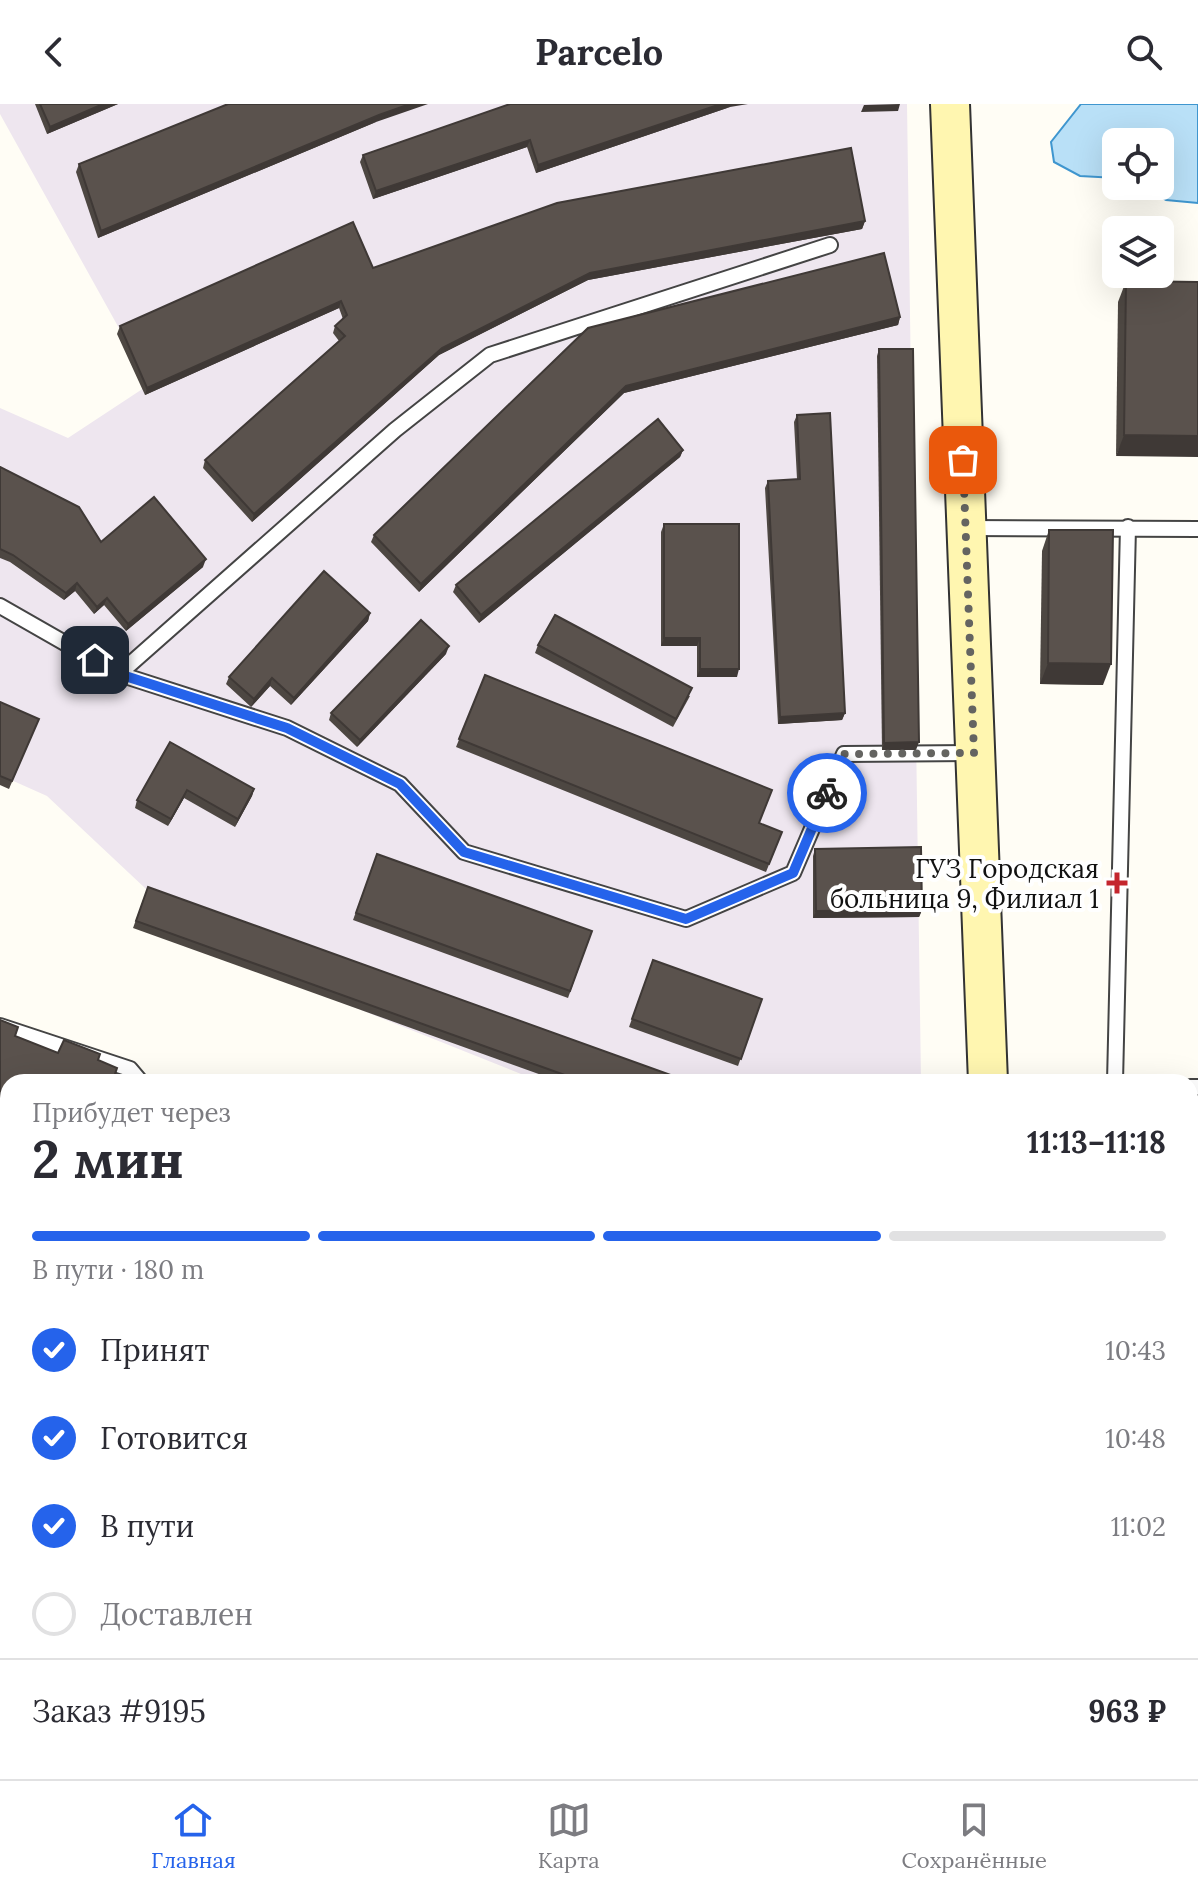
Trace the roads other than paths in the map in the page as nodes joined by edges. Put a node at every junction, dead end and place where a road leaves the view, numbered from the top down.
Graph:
1 (950, 104) edge
2 (830, 245) dead end
3 (1128, 527) junction
4 (966, 528) junction
5 (1198, 529) edge
6 (0, 606) edge
7 (119, 674) junction
8 (974, 753) junction
9 (0, 1026) edge
10 (134, 1074) edge
11 (988, 1074) edge
12 (1115, 1074) edge

1 - 4 street
2 - 7 lane
3 - 4 lane
3 - 5 lane
3 - 12 lane
4 - 8 street
6 - 7 lane
7 - 8 lane
8 - 11 street
9 - 10 lane

